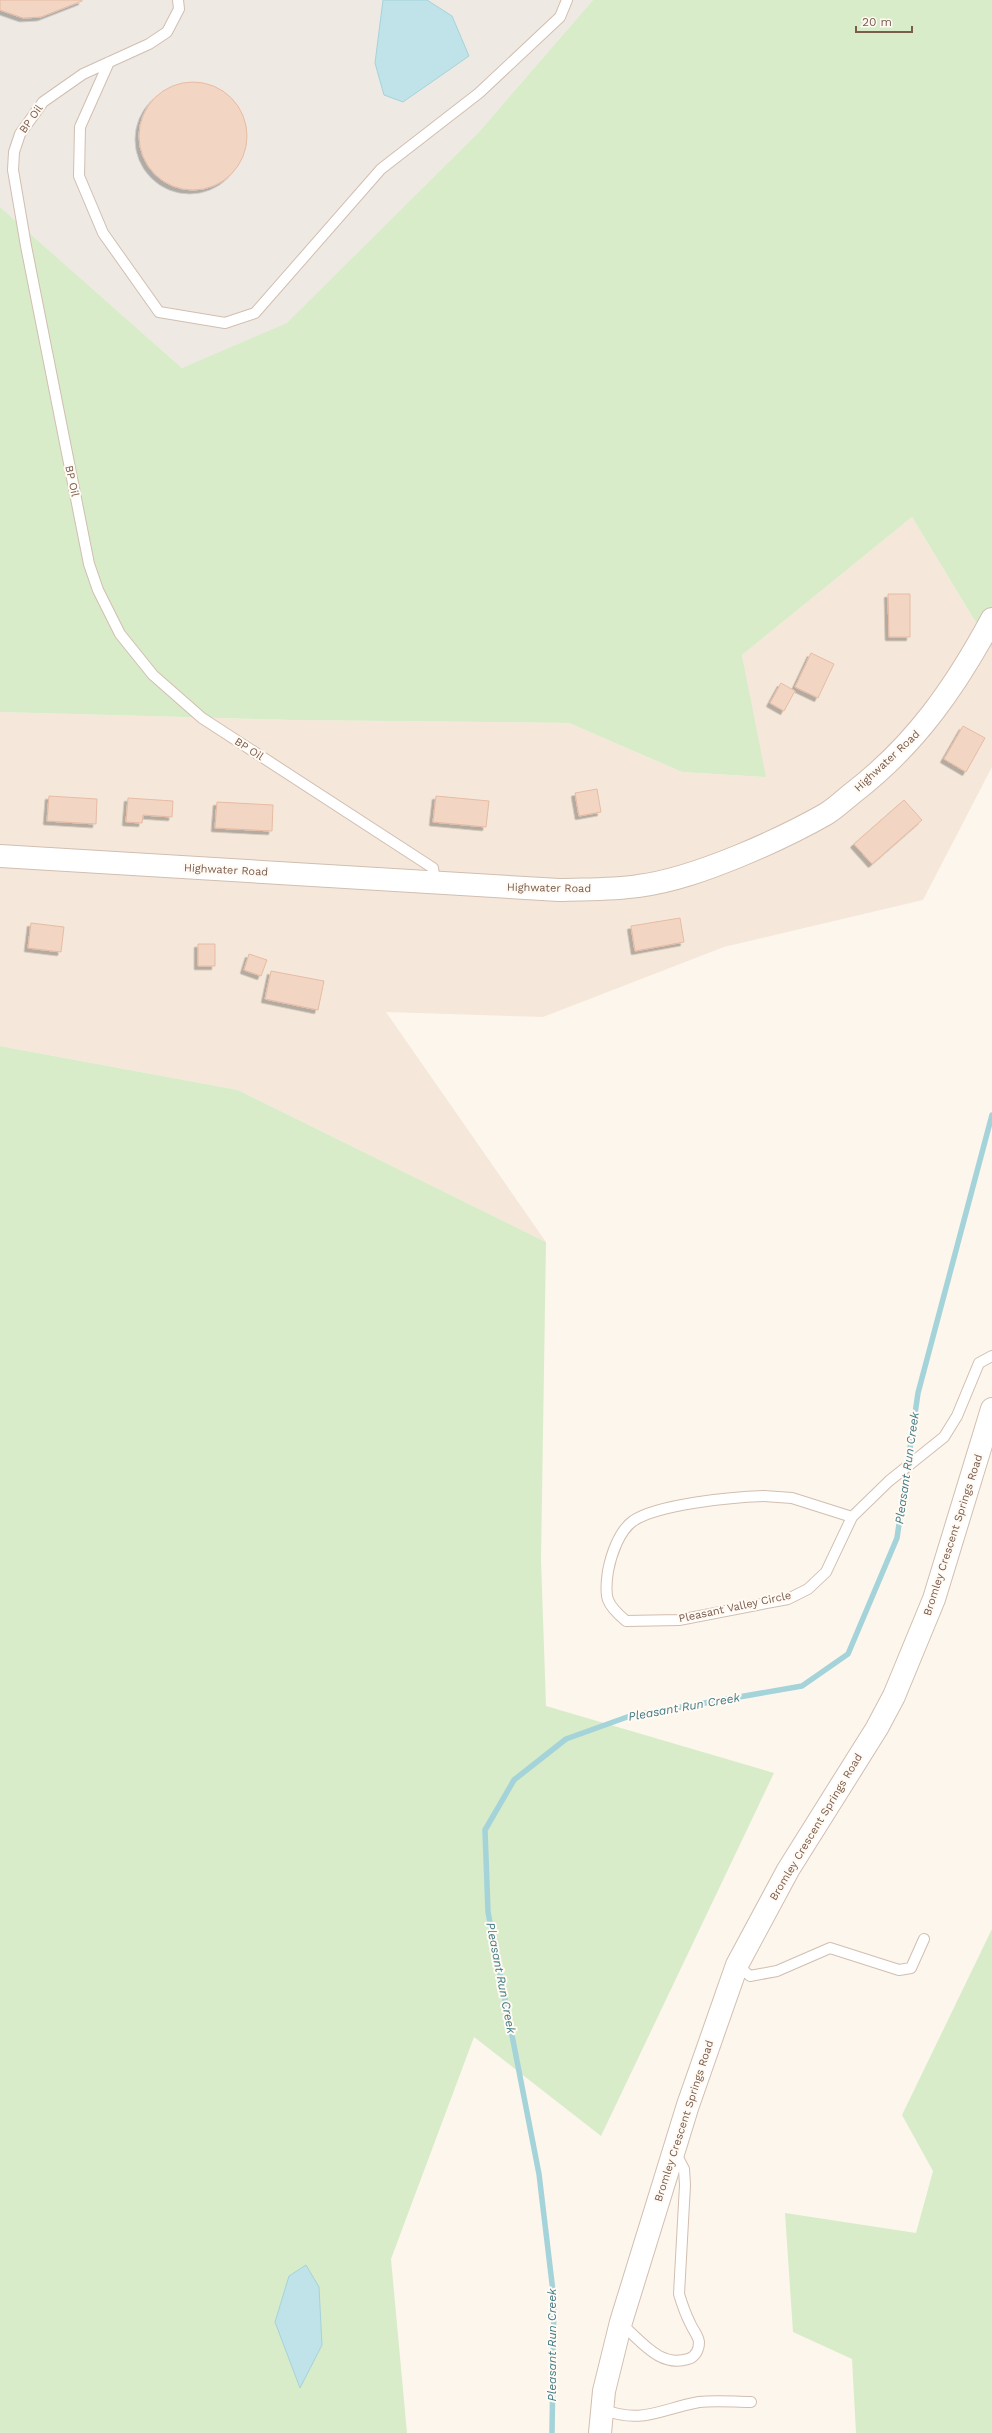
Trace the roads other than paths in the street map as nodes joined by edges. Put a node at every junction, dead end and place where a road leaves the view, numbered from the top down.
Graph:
1 (178, 0) edge
2 (567, 0) edge
3 (109, 62) junction
4 (992, 618) edge
5 (0, 856) edge
6 (435, 883) junction
7 (992, 1356) edge
8 (992, 1409) edge
9 (852, 1517) junction
10 (924, 1939) dead end
11 (736, 1965) junction
12 (674, 2151) junction
13 (621, 2324) junction
14 (751, 2402) dead end
15 (602, 2409) junction
16 (600, 2433) edge

1 - 3 lane, BP Oil
2 - 3 lane
3 - 6 lane, BP Oil
4 - 6 street, Highwater Road
5 - 6 street, Highwater Road
7 - 9 lane, Pleasant Valley Circle
8 - 11 street, Bromley Crescent Springs Road
9 - 9 lane, Pleasant Valley Circle
10 - 11 lane
11 - 12 street, Bromley Crescent Springs Road
12 - 13 street, Bromley Crescent Springs Road
12 - 13 lane
13 - 15 street, Bromley Crescent Springs Road
14 - 15 lane
15 - 16 street, Bromley Crescent Springs Road

